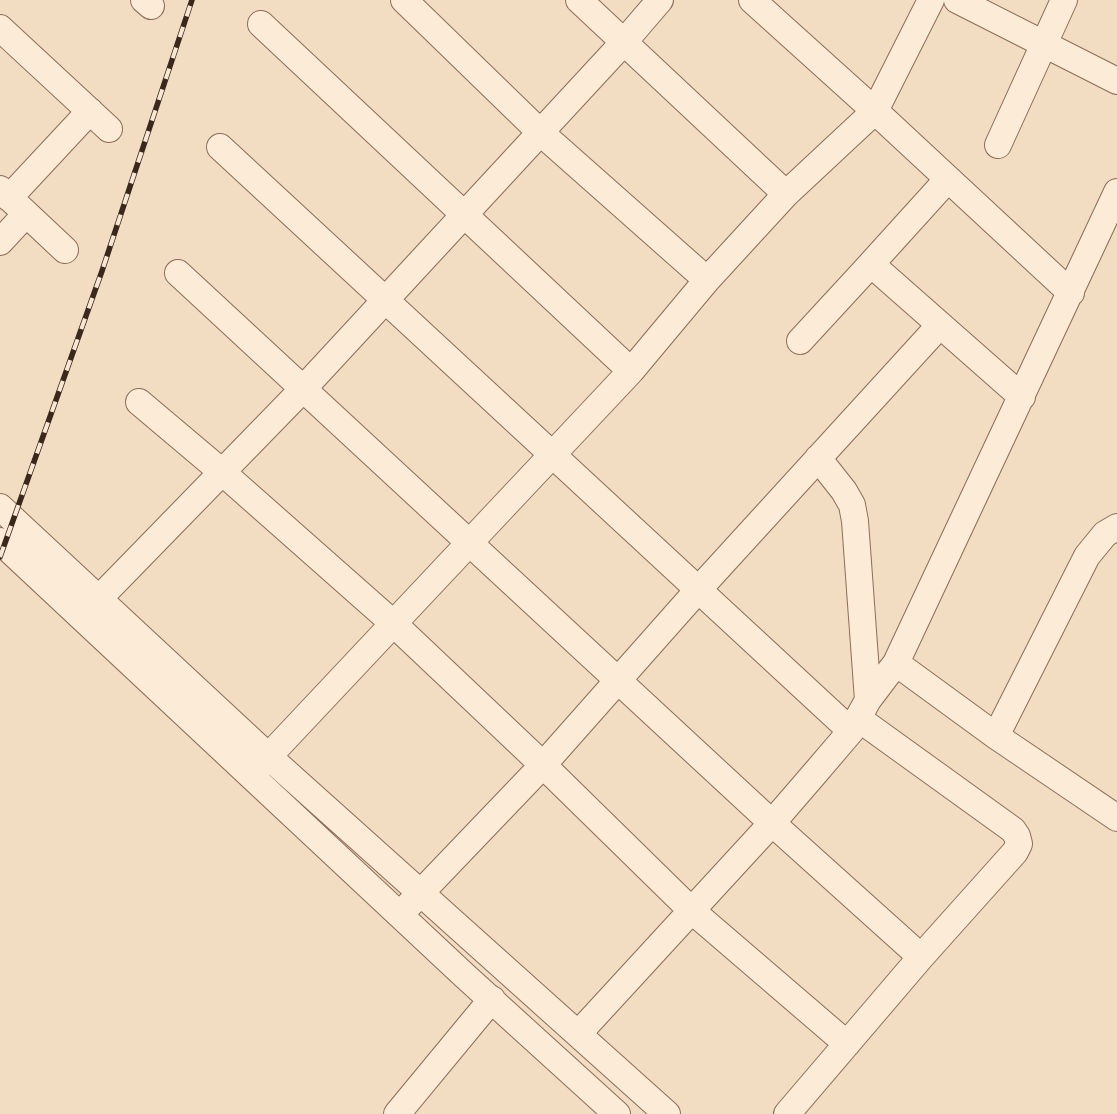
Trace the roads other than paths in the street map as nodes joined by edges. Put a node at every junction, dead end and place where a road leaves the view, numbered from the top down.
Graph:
1 (404, 0) edge
2 (579, 0) edge
3 (660, 0) edge
4 (752, 0) edge
5 (931, 0) edge
6 (957, 0) edge
7 (1064, 0) edge
8 (261, 24) dead end
9 (0, 28) edge
10 (624, 42) junction
11 (1043, 43) junction
12 (1117, 81) edge
13 (875, 111) junction
14 (90, 112) junction
15 (109, 129) dead end
16 (541, 132) junction
17 (998, 145) dead end
18 (220, 147) dead end
19 (948, 179) junction
20 (1117, 192) edge
21 (786, 194) junction
22 (12, 200) edge
23 (464, 215) junction
24 (0, 242) edge
25 (65, 250) dead end
26 (871, 264) junction
27 (178, 273) dead end
28 (707, 280) junction
29 (1070, 293) junction
30 (385, 300) junction
31 (940, 325) junction
32 (800, 341) dead end
33 (631, 371) junction
34 (303, 389) junction
35 (1022, 397) junction
36 (139, 402) dead end
37 (552, 455) junction
38 (818, 458) junction
39 (222, 472) junction
40 (0, 507) edge
41 (1117, 527) edge
42 (0, 541) edge
43 (469, 544) junction
44 (698, 590) junction
45 (99, 598) junction
46 (81, 617) junction
47 (394, 624) junction
48 (896, 663) junction
49 (618, 679) junction
50 (859, 717) junction
51 (996, 736) junction
52 (269, 757) junction
53 (543, 765) junction
54 (251, 776) junction
55 (1115, 812) edge
56 (772, 823) junction
57 (421, 893) junction
58 (691, 910) junction
59 (400, 915) junction
60 (921, 956) junction
61 (492, 999) junction
62 (578, 1034) junction
63 (847, 1044) junction
64 (397, 1114) edge
65 (617, 1114) edge
66 (667, 1114) edge
67 (787, 1114) edge

1 - 16 street
2 - 10 street
3 - 10 street
4 - 13 street
5 - 13 street
6 - 11 street
7 - 11 street
8 - 23 street
9 - 14 street
10 - 16 street
10 - 21 street
11 - 12 street
11 - 17 street
13 - 19 street
13 - 21 street
14 - 15 street
14 - 22 street
16 - 23 street
16 - 28 street
18 - 30 street
19 - 26 street
19 - 29 street
20 - 29 street
21 - 28 street
22 - 24 street
22 - 25 street
23 - 30 street
23 - 33 street
26 - 31 street
26 - 32 street
27 - 34 street
28 - 33 street
29 - 35 street
30 - 34 street
30 - 37 street
31 - 35 street
31 - 38 street
33 - 37 street
34 - 39 street
34 - 43 street
35 - 48 street
36 - 39 street
37 - 43 street
37 - 44 street
38 - 44 street
38 - 50 street
39 - 45 street
39 - 47 street
40 - 45 street
41 - 51 street
42 - 46 street
43 - 47 street
43 - 49 street
44 - 49 street
44 - 50 street
45 - 46 street
45 - 52 street
46 - 54 street
47 - 52 street
47 - 53 street
48 - 50 street
48 - 51 street
49 - 53 street
49 - 56 street
50 - 56 street
50 - 60 street
51 - 55 street
52 - 54 street
52 - 57 street
53 - 57 street
53 - 58 street
54 - 59 street
56 - 58 street
56 - 60 street
57 - 59 street
57 - 62 street
58 - 62 street
58 - 63 street
59 - 61 street
60 - 63 street
61 - 64 street
61 - 65 street
62 - 66 street
63 - 67 street

